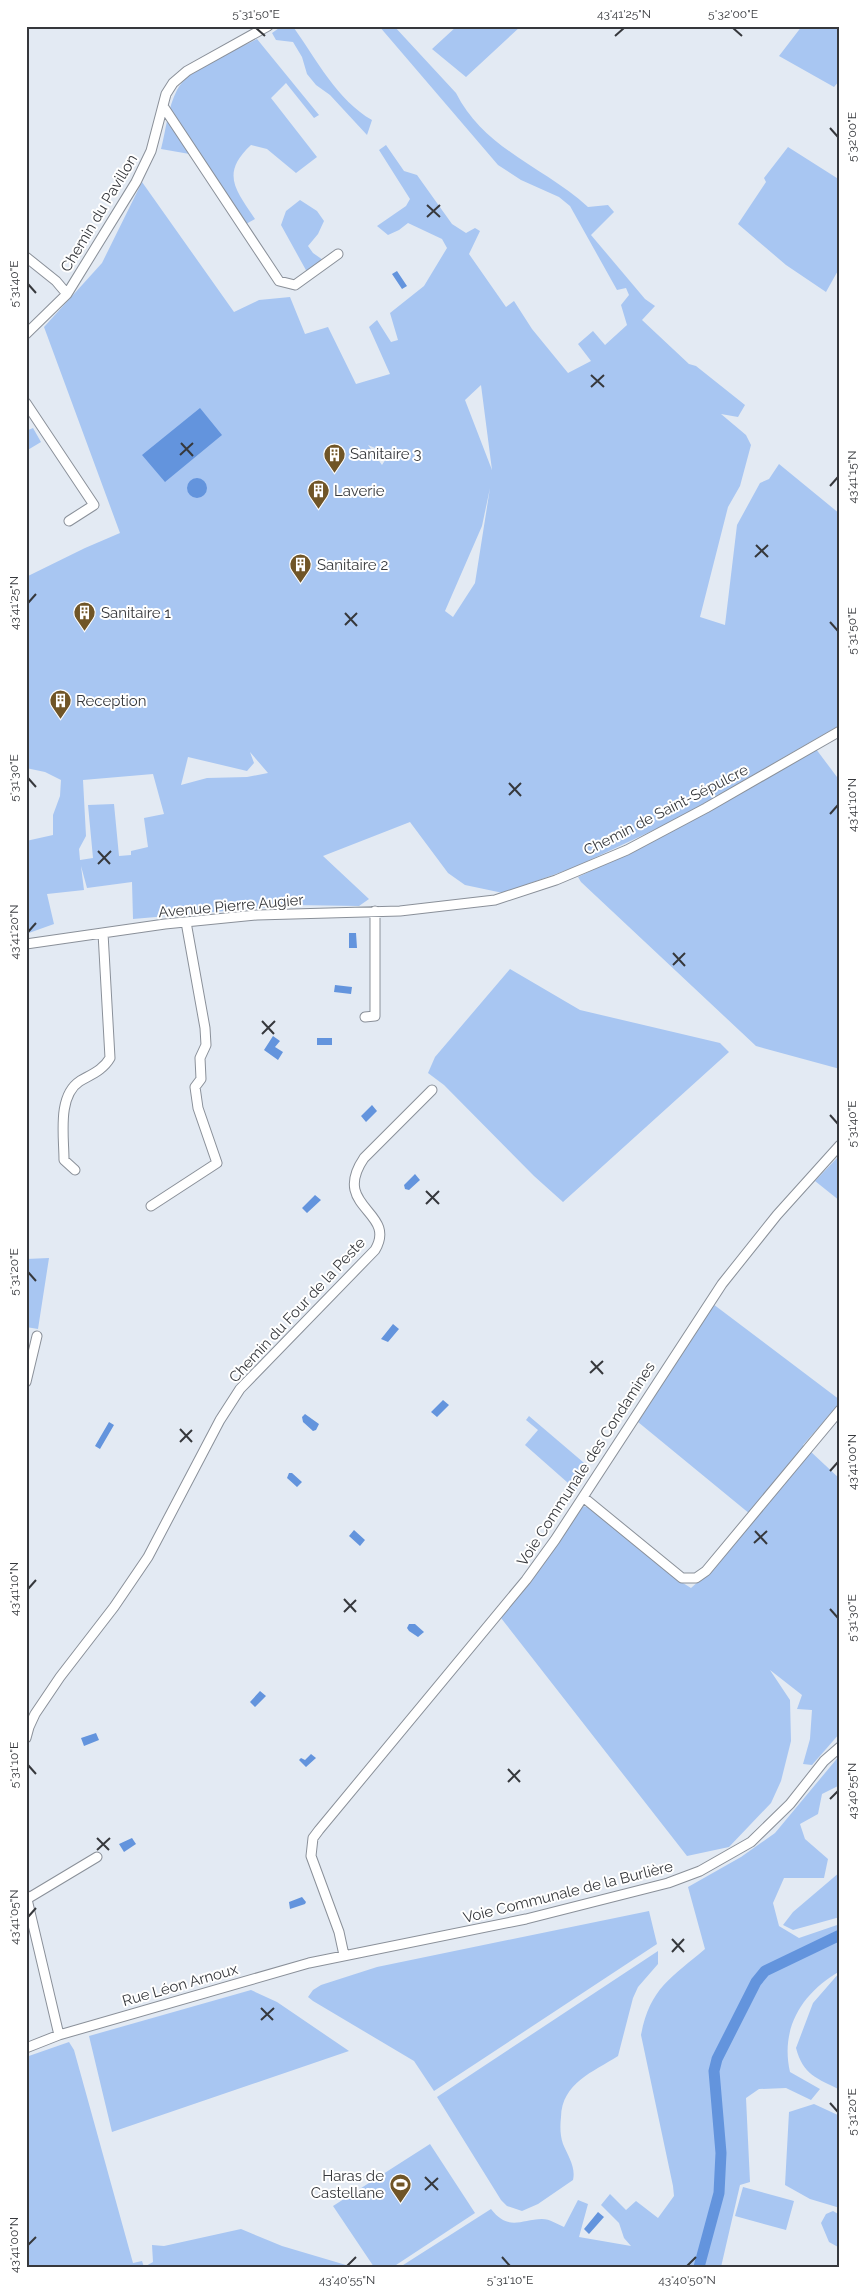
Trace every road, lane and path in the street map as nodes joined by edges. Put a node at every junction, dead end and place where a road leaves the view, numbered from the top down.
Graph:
1 (268, 26) edge
2 (163, 106) junction
3 (338, 254) dead end
4 (26, 257) edge
5 (67, 294) junction
6 (26, 334) edge
7 (26, 403) edge
8 (68, 521) dead end
9 (840, 731) edge
10 (438, 906) joint
11 (375, 912) junction
12 (186, 922) junction
13 (103, 933) junction
14 (26, 944) edge
15 (364, 1017) dead end
16 (432, 1090) dead end
17 (840, 1145) edge
18 (75, 1170) dead end
19 (151, 1206) dead end
20 (37, 1336) dead end
21 (26, 1382) edge
22 (840, 1410) edge
23 (583, 1497) junction
24 (27, 1726) edge
25 (26, 1738) edge
26 (840, 1747) edge
27 (97, 1857) dead end
28 (27, 1897) edge
29 (344, 1955) junction
30 (59, 2035) junction
31 (26, 2048) edge

1 - 2 street, Chemin du Pavillon
2 - 3 street
2 - 5 street, Chemin du Pavillon
4 - 5 street
5 - 6 street, Chemin du Pavillon
7 - 8 street
9 - 10 street, Chemin de Saint-Sépulcre
10 - 11 street, Avenue Pierre Augier
11 - 12 street, Avenue Pierre Augier
11 - 15 street
12 - 13 street, Avenue Pierre Augier
12 - 19 street
13 - 14 street, Avenue Pierre Augier
13 - 18 street
16 - 24 street, Chemin du Four de la Peste
17 - 23 street, Voie Communale des Condamines
20 - 21 street
22 - 23 street
23 - 29 street, Voie Communale des Condamines
24 - 25 street, Chemin du Four de la Peste
26 - 29 street, Voie Communale de la Burlière
27 - 28 street
28 - 30 street
29 - 30 street, Rue Léon Arnoux
30 - 31 street, Rue Léon Arnoux

